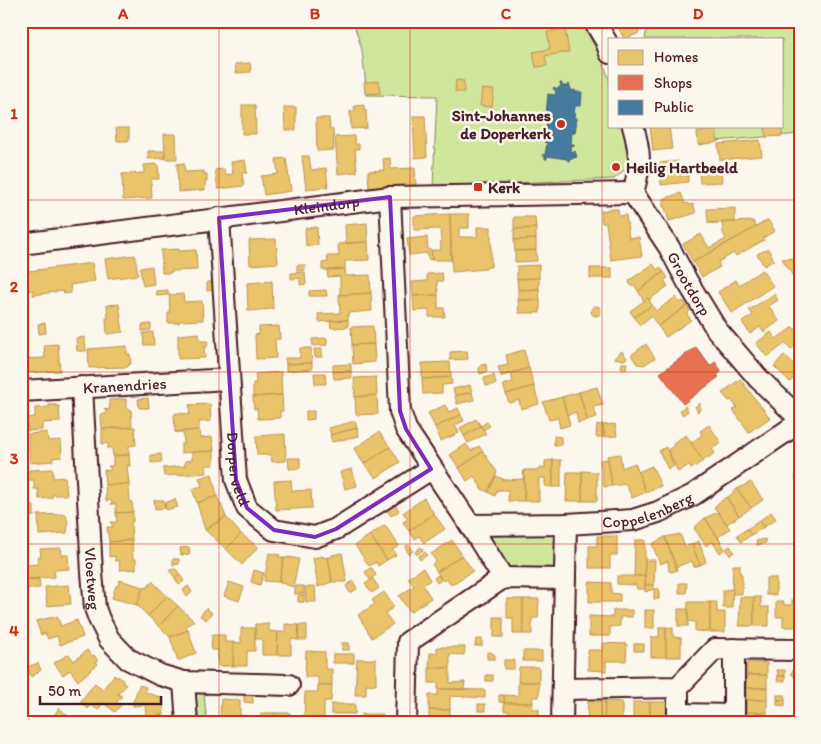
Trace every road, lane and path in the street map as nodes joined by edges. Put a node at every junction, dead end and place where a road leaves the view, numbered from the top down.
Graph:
1 (594, 21) edge
2 (608, 47) edge
3 (634, 128) edge
4 (633, 193) junction
5 (390, 197) junction
6 (219, 218) junction
7 (21, 244) edge
8 (229, 378) junction
9 (82, 387) junction
10 (21, 390) edge
11 (800, 420) edge
12 (431, 469) junction
13 (566, 524) junction
14 (470, 525) junction
15 (503, 578) junction
16 (565, 579) junction
17 (734, 650) junction
18 (800, 650) edge
19 (184, 682) junction
20 (289, 685) dead end
21 (678, 687) junction
22 (563, 689) junction
23 (187, 723) edge
24 (406, 723) edge
25 (562, 723) edge

1 - 2 street
3 - 4 street
4 - 5 street, Kleindorp
4 - 11 street, Grootdorp
5 - 6 street, Kleindorp
5 - 12 street
6 - 7 street, Kleindorp
6 - 8 street, Dorperveld
8 - 9 street, Kranendries
8 - 12 street, Dorperveld
9 - 10 street, Kranendries
9 - 19 street, Vloetweg
11 - 13 street, Coppelenberg
12 - 14 street
13 - 14 street, Coppelenberg
13 - 16 street
14 - 15 street
15 - 16 street
15 - 24 street
16 - 22 street
17 - 18 street
17 - 21 street
17 - 21 street
19 - 20 street, Vloetweg
19 - 23 street
21 - 22 street
22 - 25 street

